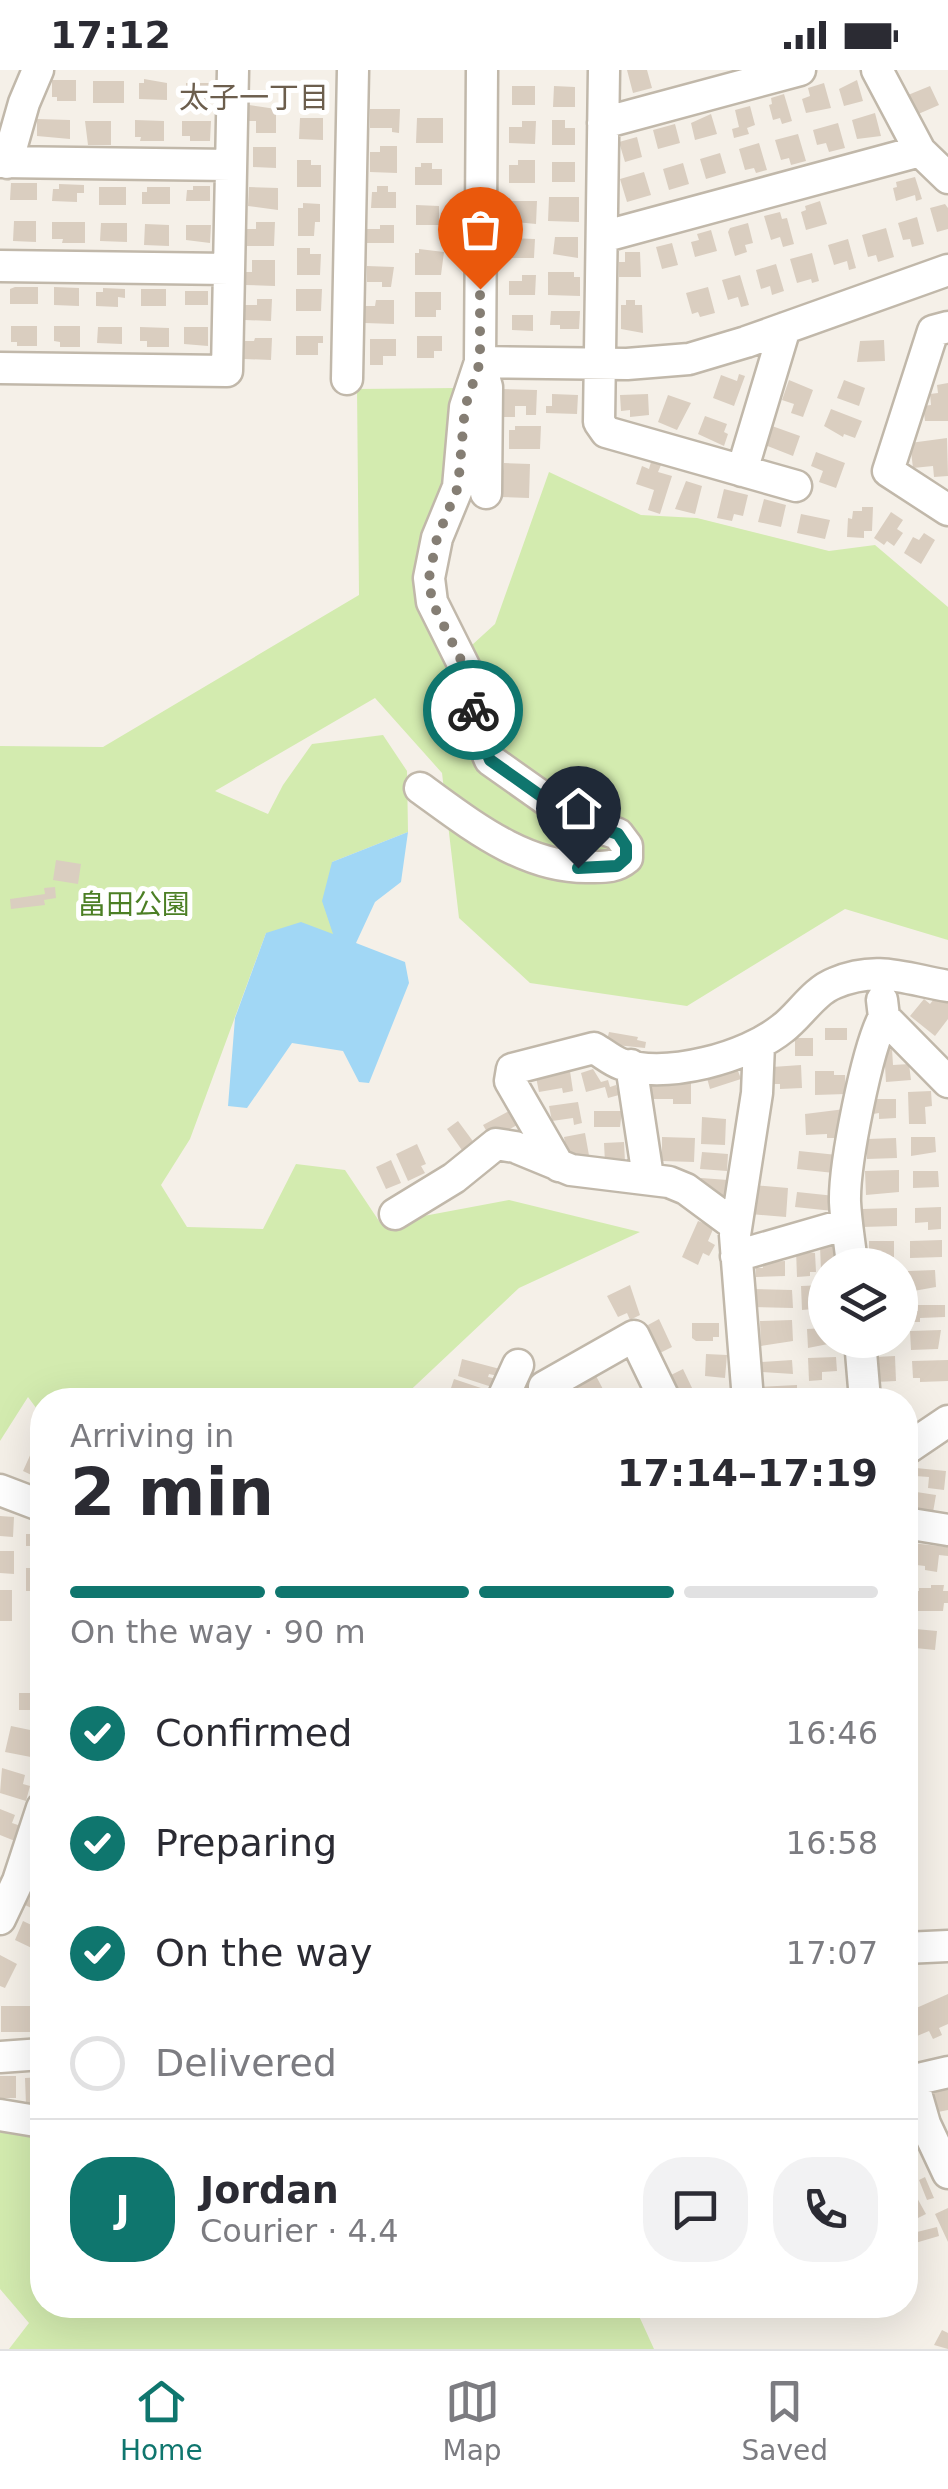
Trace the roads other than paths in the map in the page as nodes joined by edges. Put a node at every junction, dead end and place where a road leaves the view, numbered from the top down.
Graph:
1 (38, 70) edge
2 (233, 70) edge
3 (353, 70) edge
4 (482, 70) edge
5 (604, 70) edge
6 (800, 70) edge
7 (877, 70) edge
8 (604, 123) junction
9 (920, 151) junction
10 (3, 162) edge
11 (231, 165) junction
12 (948, 178) edge
13 (602, 237) junction
14 (0, 266) edge
15 (229, 269) junction
16 (948, 270) edge
17 (948, 327) edge
18 (785, 328) junction
19 (480, 362) junction
20 (600, 364) junction
21 (0, 368) edge
22 (347, 380) dead end
23 (742, 471) junction
24 (796, 486) dead end
25 (486, 493) dead end
26 (948, 510) edge
27 (420, 788) dead end
28 (879, 972) junction
29 (948, 986) edge
30 (884, 1017) junction
31 (758, 1044) junction
32 (631, 1065) junction
33 (948, 1082) edge
34 (560, 1166) junction
35 (648, 1177) junction
36 (395, 1214) dead end
37 (848, 1224) junction
38 (736, 1241) junction
39 (850, 1248) edge
40 (862, 1358) edge
41 (518, 1365) dead end
42 (544, 1387) dead end
43 (507, 1388) edge
44 (660, 1388) edge
45 (747, 1388) edge
46 (864, 1388) edge
47 (948, 1421) edge
48 (918, 1441) edge
49 (0, 1490) edge
50 (30, 1501) edge
51 (918, 1525) edge
52 (948, 1530) edge
53 (30, 1844) edge
54 (0, 1919) edge
55 (948, 1946) edge
56 (918, 1947) edge
57 (30, 2055) edge
58 (0, 2057) edge
59 (948, 2072) edge
60 (918, 2078) edge
61 (918, 2105) edge
62 (0, 2115) edge
63 (30, 2120) edge
64 (948, 2172) edge

1 - 10 street
2 - 11 street
3 - 22 street
4 - 19 street
5 - 8 street
6 - 8 street
7 - 9 street
8 - 13 street
9 - 12 street
9 - 13 street
10 - 11 street
11 - 15 street
13 - 20 street
14 - 15 street
15 - 21 street
16 - 18 street
17 - 26 street
18 - 20 street
18 - 23 street
19 - 20 street
19 - 25 street
19 - 27 street
20 - 23 street
23 - 24 street
28 - 29 street
28 - 30 street
28 - 31 street
30 - 33 street
30 - 37 street
31 - 32 street
31 - 38 street
32 - 34 street
32 - 35 street
34 - 35 street
34 - 36 street
35 - 38 street
37 - 38 street
37 - 39 street
38 - 45 street
40 - 46 street
41 - 43 street
42 - 44 street
47 - 48 street
49 - 50 street
51 - 52 street
53 - 54 street
55 - 56 street
57 - 58 street
59 - 60 street
61 - 64 street
62 - 63 street

